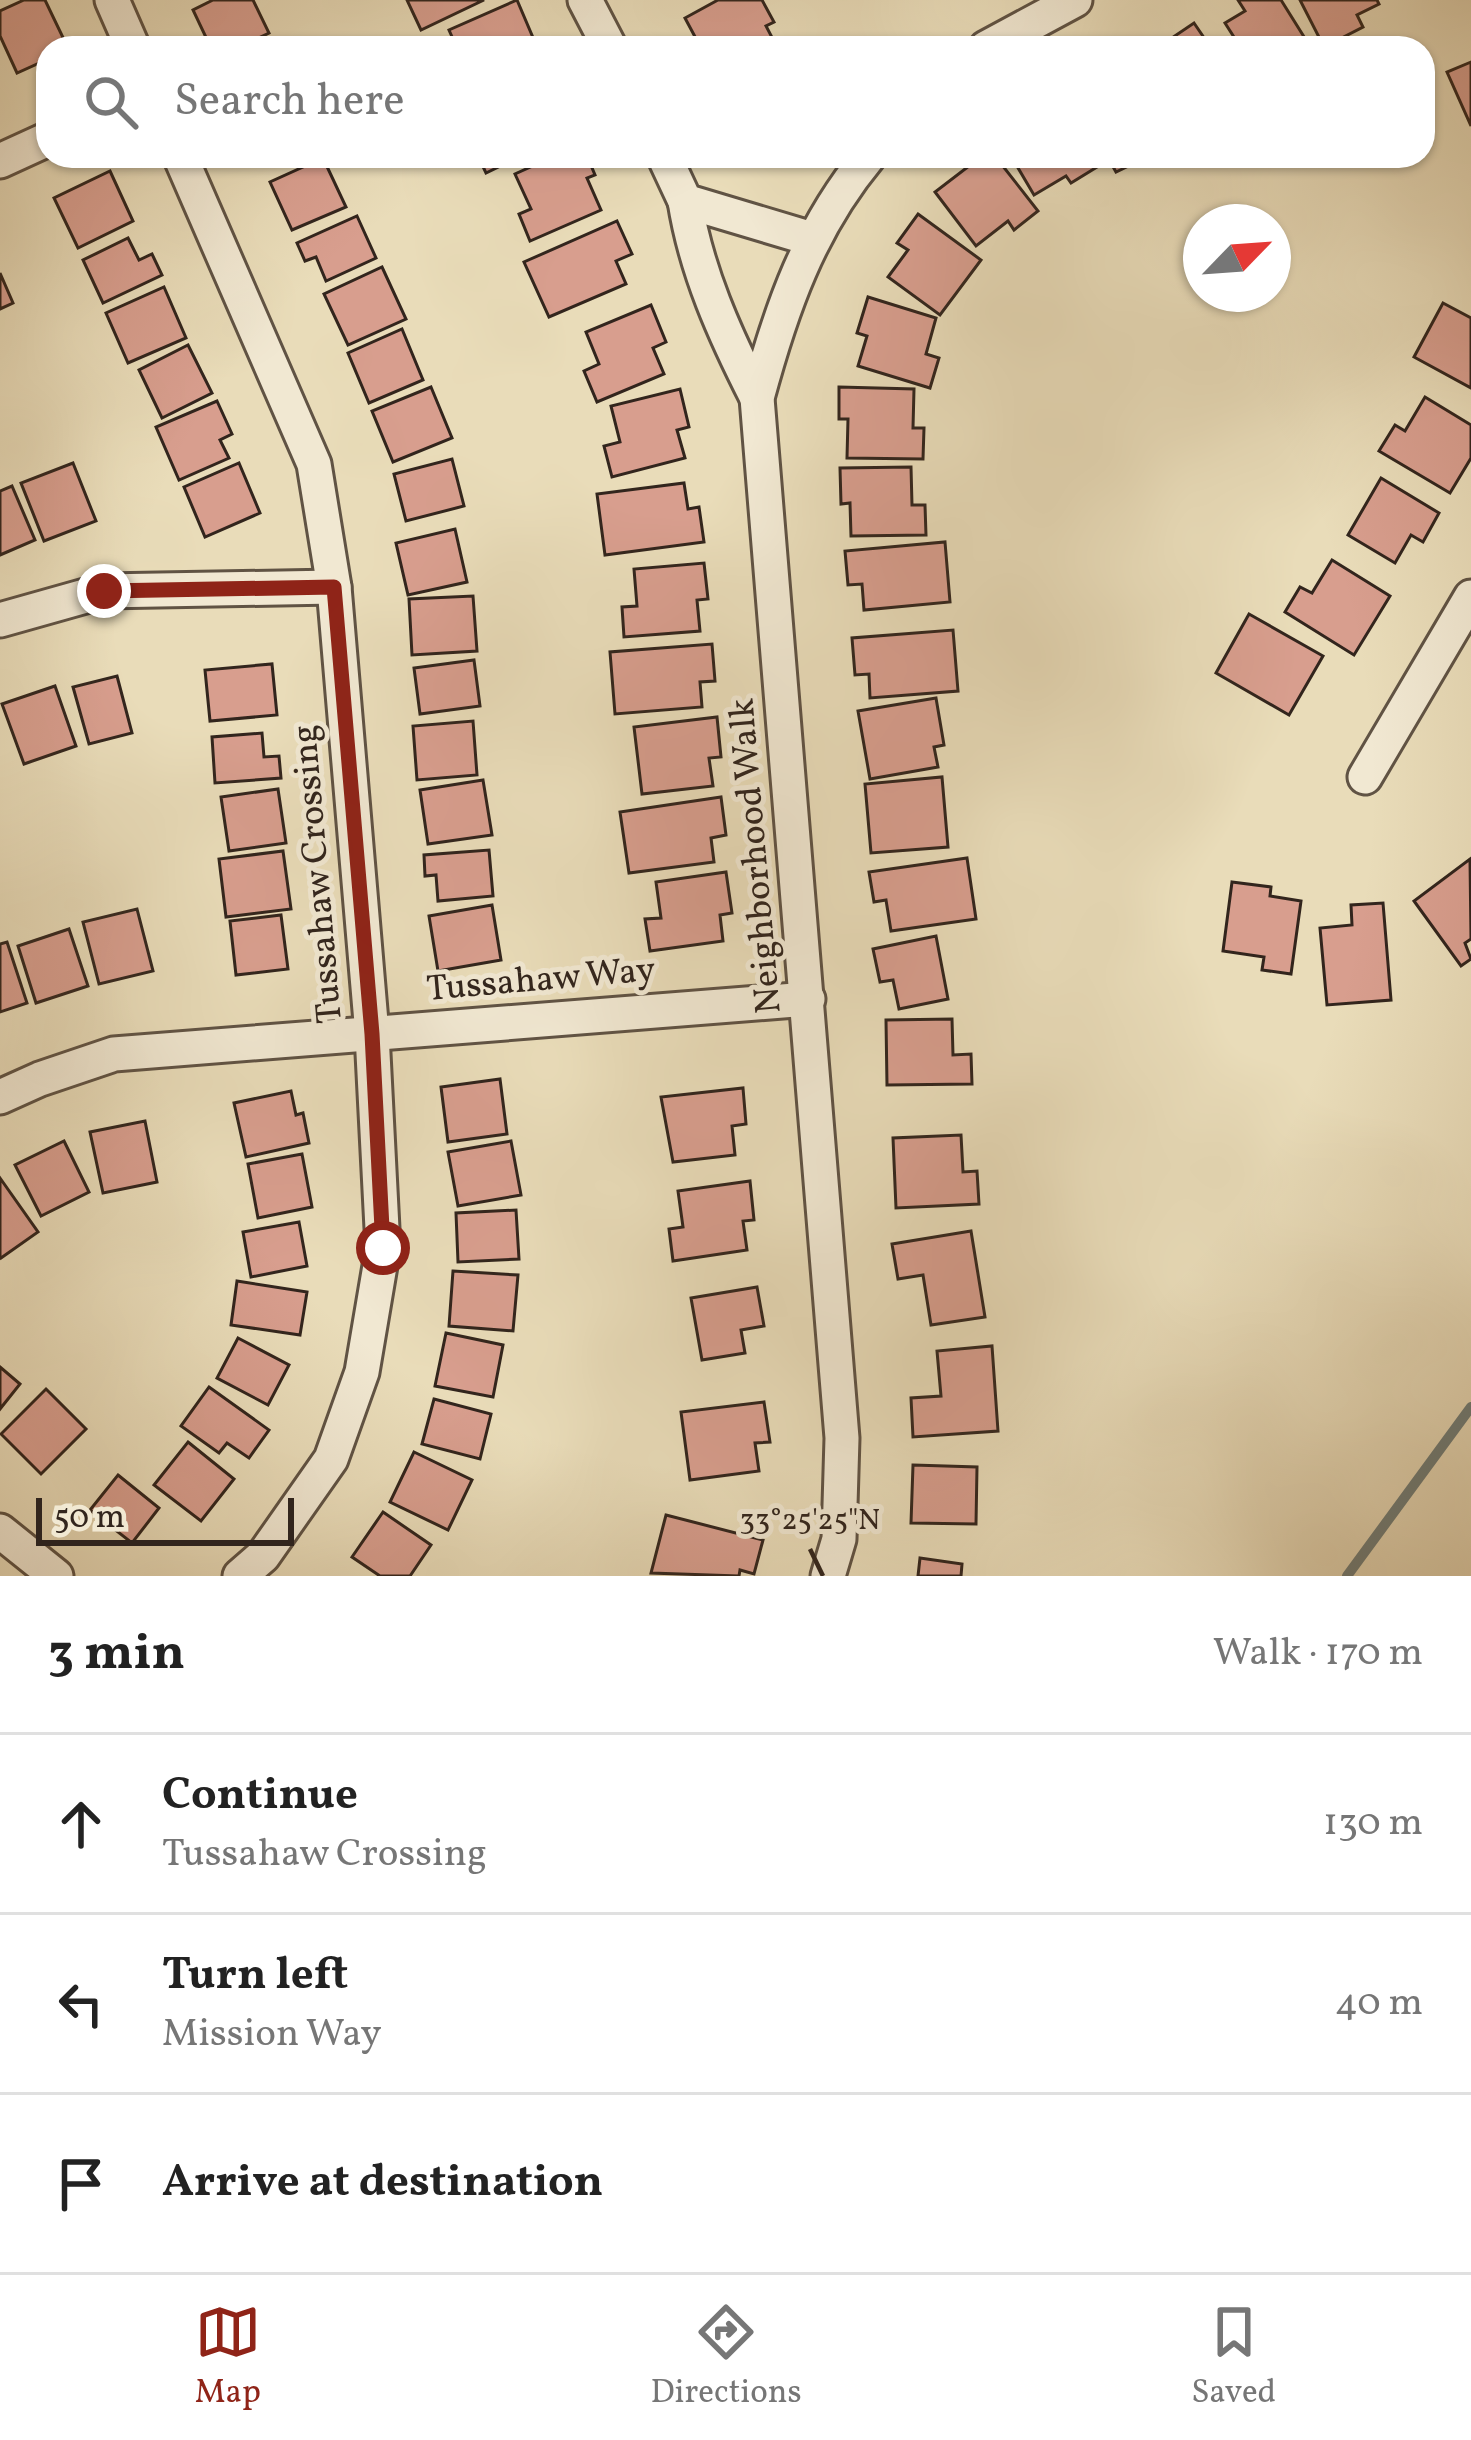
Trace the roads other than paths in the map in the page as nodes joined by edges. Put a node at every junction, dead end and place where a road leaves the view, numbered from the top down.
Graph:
1 (112, 0) edge
2 (585, 0) edge
3 (1075, 0) edge
4 (128, 36) edge
5 (604, 36) edge
6 (1008, 36) edge
7 (36, 144) edge
8 (0, 161) edge
9 (185, 168) edge
10 (670, 168) edge
11 (861, 168) edge
12 (685, 201) junction
13 (812, 239) junction
14 (757, 398) junction
15 (334, 587) junction
16 (1471, 597) edge
17 (0, 620) edge
18 (1365, 777) dead end
19 (808, 999) junction
20 (372, 1034) junction
21 (0, 1097) edge
22 (0, 1531) edge
23 (56, 1576) edge
24 (239, 1576) edge
25 (828, 1576) edge

1 - 4 street
2 - 5 street
3 - 6 street
7 - 8 street
9 - 15 street, Tussahaw Crossing
10 - 12 street
11 - 13 street, Neighborhood Walk
12 - 13 street
12 - 14 street
13 - 14 street, Neighborhood Walk
14 - 19 street, Neighborhood Walk
15 - 17 street
15 - 20 street, Tussahaw Crossing
16 - 18 street
19 - 20 street, Tussahaw Way
19 - 25 street, Neighborhood Walk
20 - 21 street, Tussahaw Way
20 - 24 street, Tussahaw Crossing
22 - 23 street

